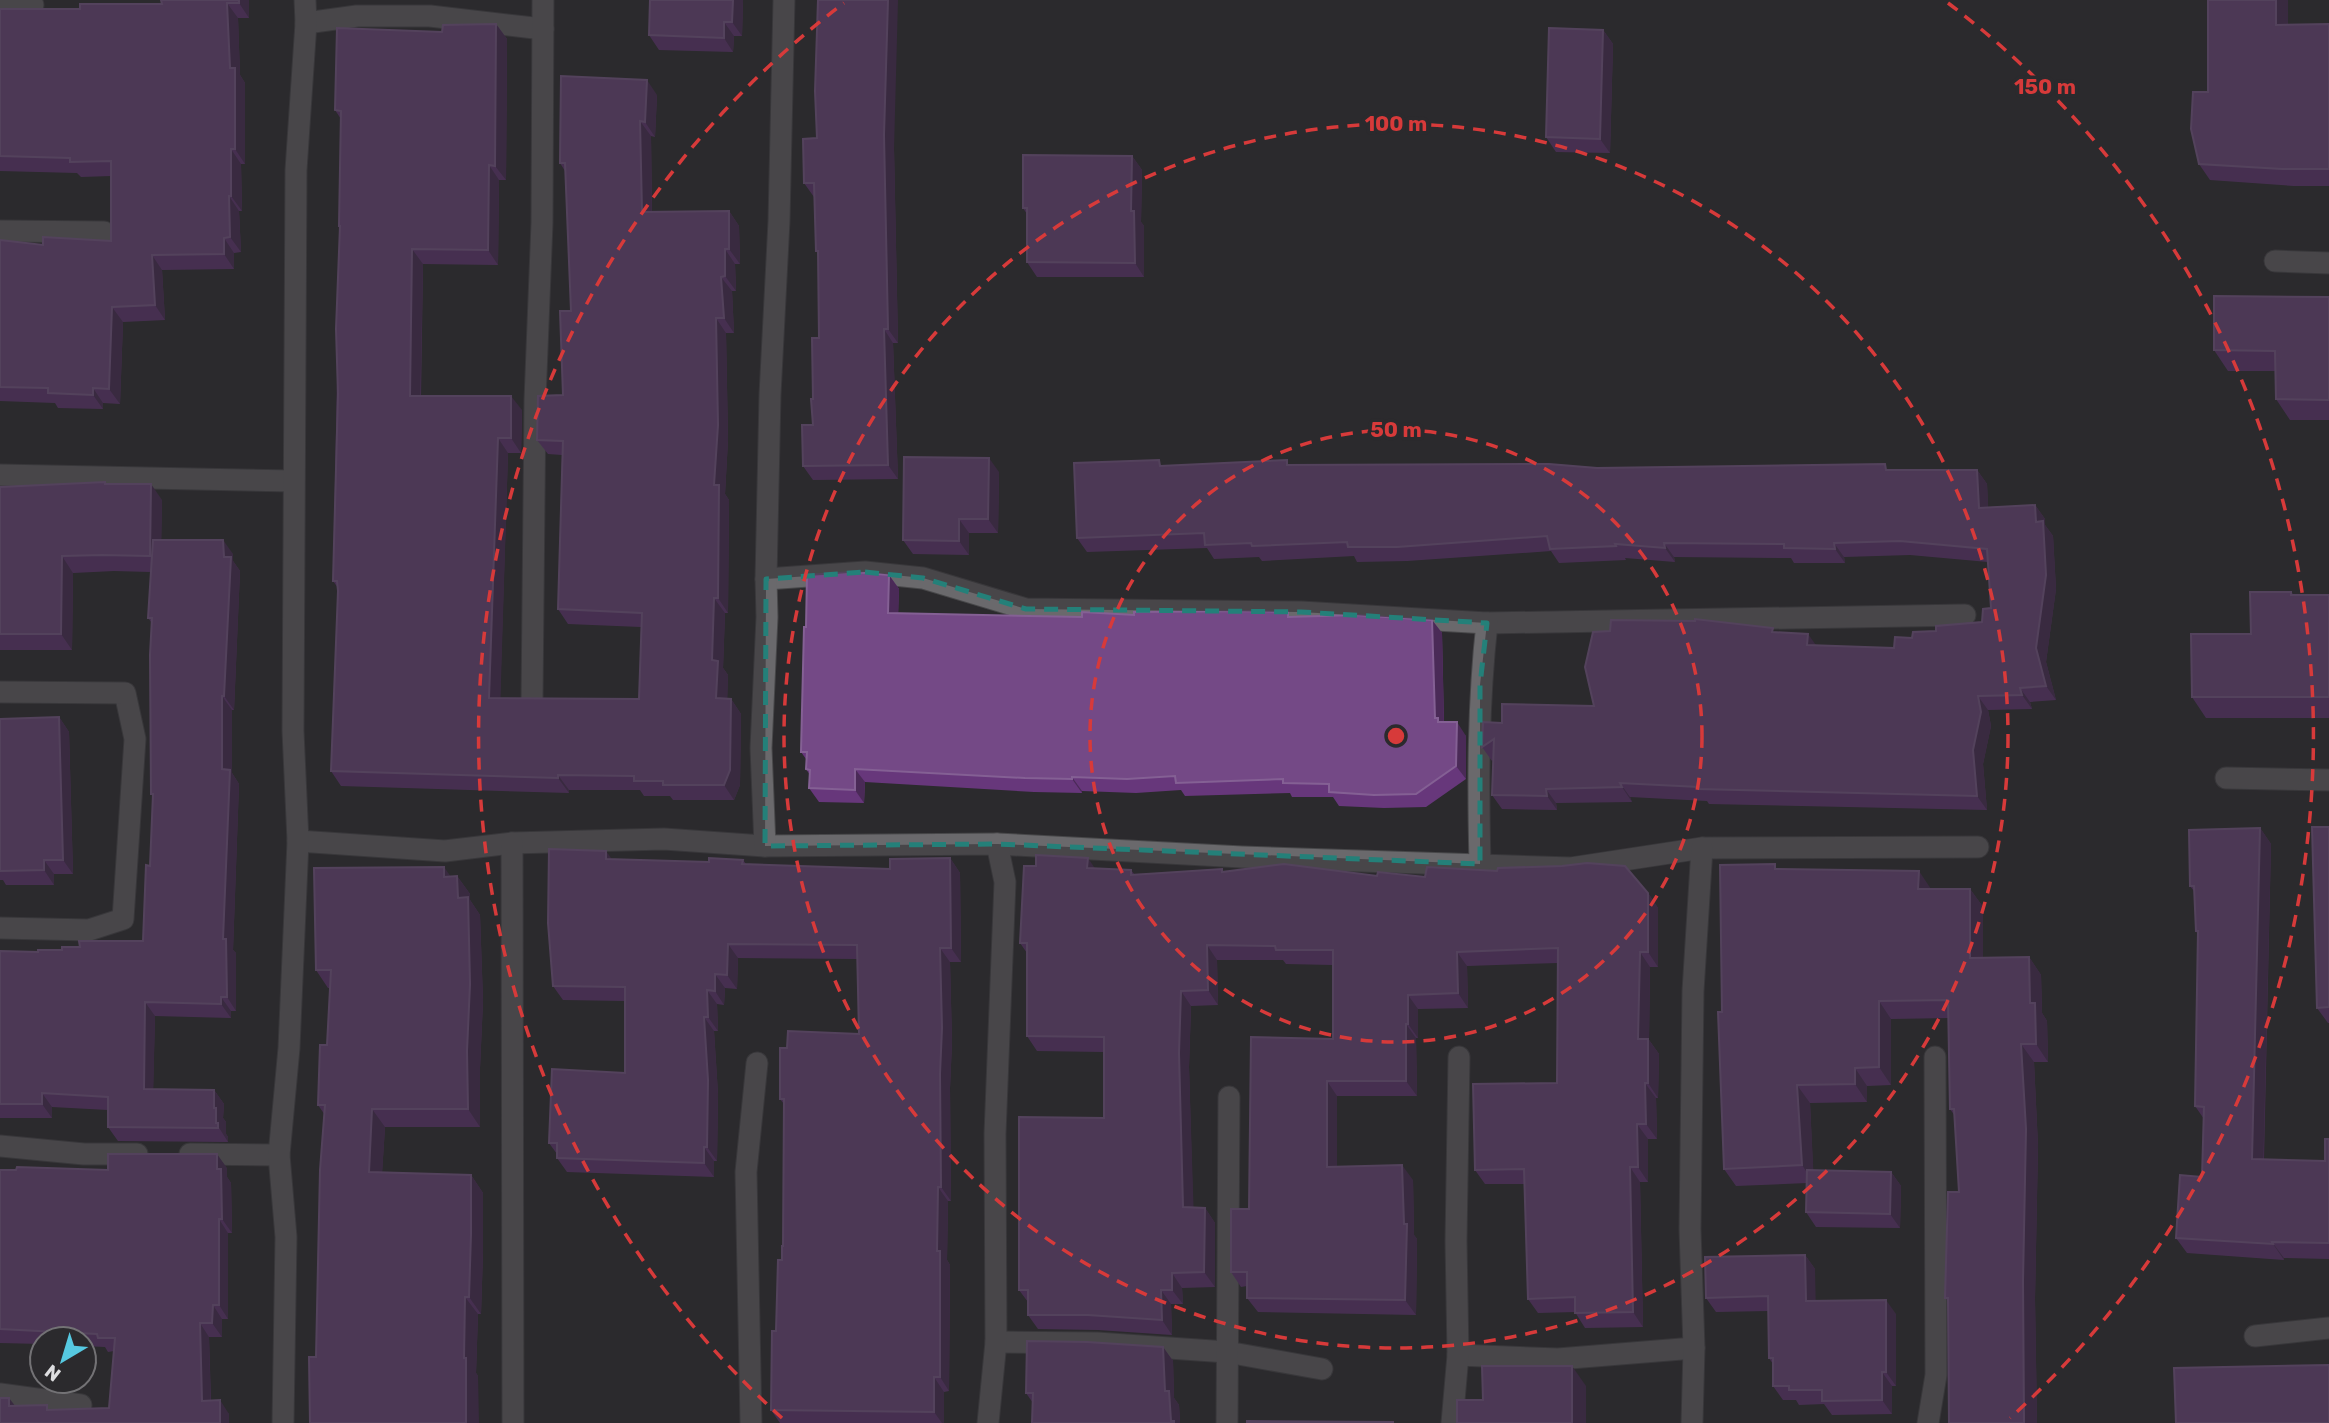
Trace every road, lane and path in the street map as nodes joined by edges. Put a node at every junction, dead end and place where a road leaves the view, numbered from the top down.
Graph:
1 (306, 0) edge
2 (543, 0) edge
3 (784, 0) edge
4 (0, 4) edge
5 (33, 5) dead end
6 (306, 23) junction
7 (543, 30) junction
8 (0, 231) edge
9 (104, 232) dead end
10 (2275, 261) dead end
11 (2329, 263) edge
12 (0, 475) edge
13 (293, 481) junction
14 (766, 579) junction
15 (1965, 615) dead end
16 (1487, 623) junction
17 (0, 692) edge
18 (532, 701) edge
19 (2226, 778) dead end
20 (2329, 780) edge
21 (298, 841) junction
22 (512, 843) junction
23 (997, 844) junction
24 (765, 846) junction
25 (1978, 847) dead end
26 (1702, 848) junction
27 (1480, 864) junction
28 (0, 928) edge
29 (1459, 1057) dead end
30 (1935, 1057) dead end
31 (757, 1063) dead end
32 (1229, 1097) dead end
33 (0, 1146) edge
34 (279, 1155) junction
35 (2329, 1328) edge
36 (2255, 1336) dead end
37 (996, 1342) junction
38 (1694, 1348) junction
39 (1227, 1352) junction
40 (1458, 1354) junction
41 (1322, 1369) dead end
42 (0, 1394) edge
43 (81, 1405) dead end
44 (283, 1423) edge
45 (513, 1423) edge
46 (751, 1423) edge
47 (988, 1423) edge
48 (1227, 1423) edge
49 (1452, 1423) edge
50 (1692, 1423) edge
51 (1928, 1423) edge

1 - 6 street
2 - 7 street
3 - 14 street
4 - 5 street
6 - 7 street
6 - 13 street
7 - 18 street
8 - 9 street
10 - 11 street
12 - 13 street
13 - 21 street
14 - 16 street
14 - 24 street
15 - 16 street
16 - 27 street
17 - 28 street
19 - 20 street
21 - 22 street
21 - 34 street
22 - 24 street
22 - 45 street
23 - 24 street
23 - 27 street
23 - 37 street
25 - 26 street
26 - 27 street
26 - 38 street
29 - 40 street
30 - 51 street
31 - 46 street
32 - 39 street
33 - 34 street
34 - 44 street
35 - 36 street
37 - 39 street
37 - 47 street
38 - 40 street
38 - 50 street
39 - 41 street
39 - 48 street
40 - 49 street
42 - 43 street

